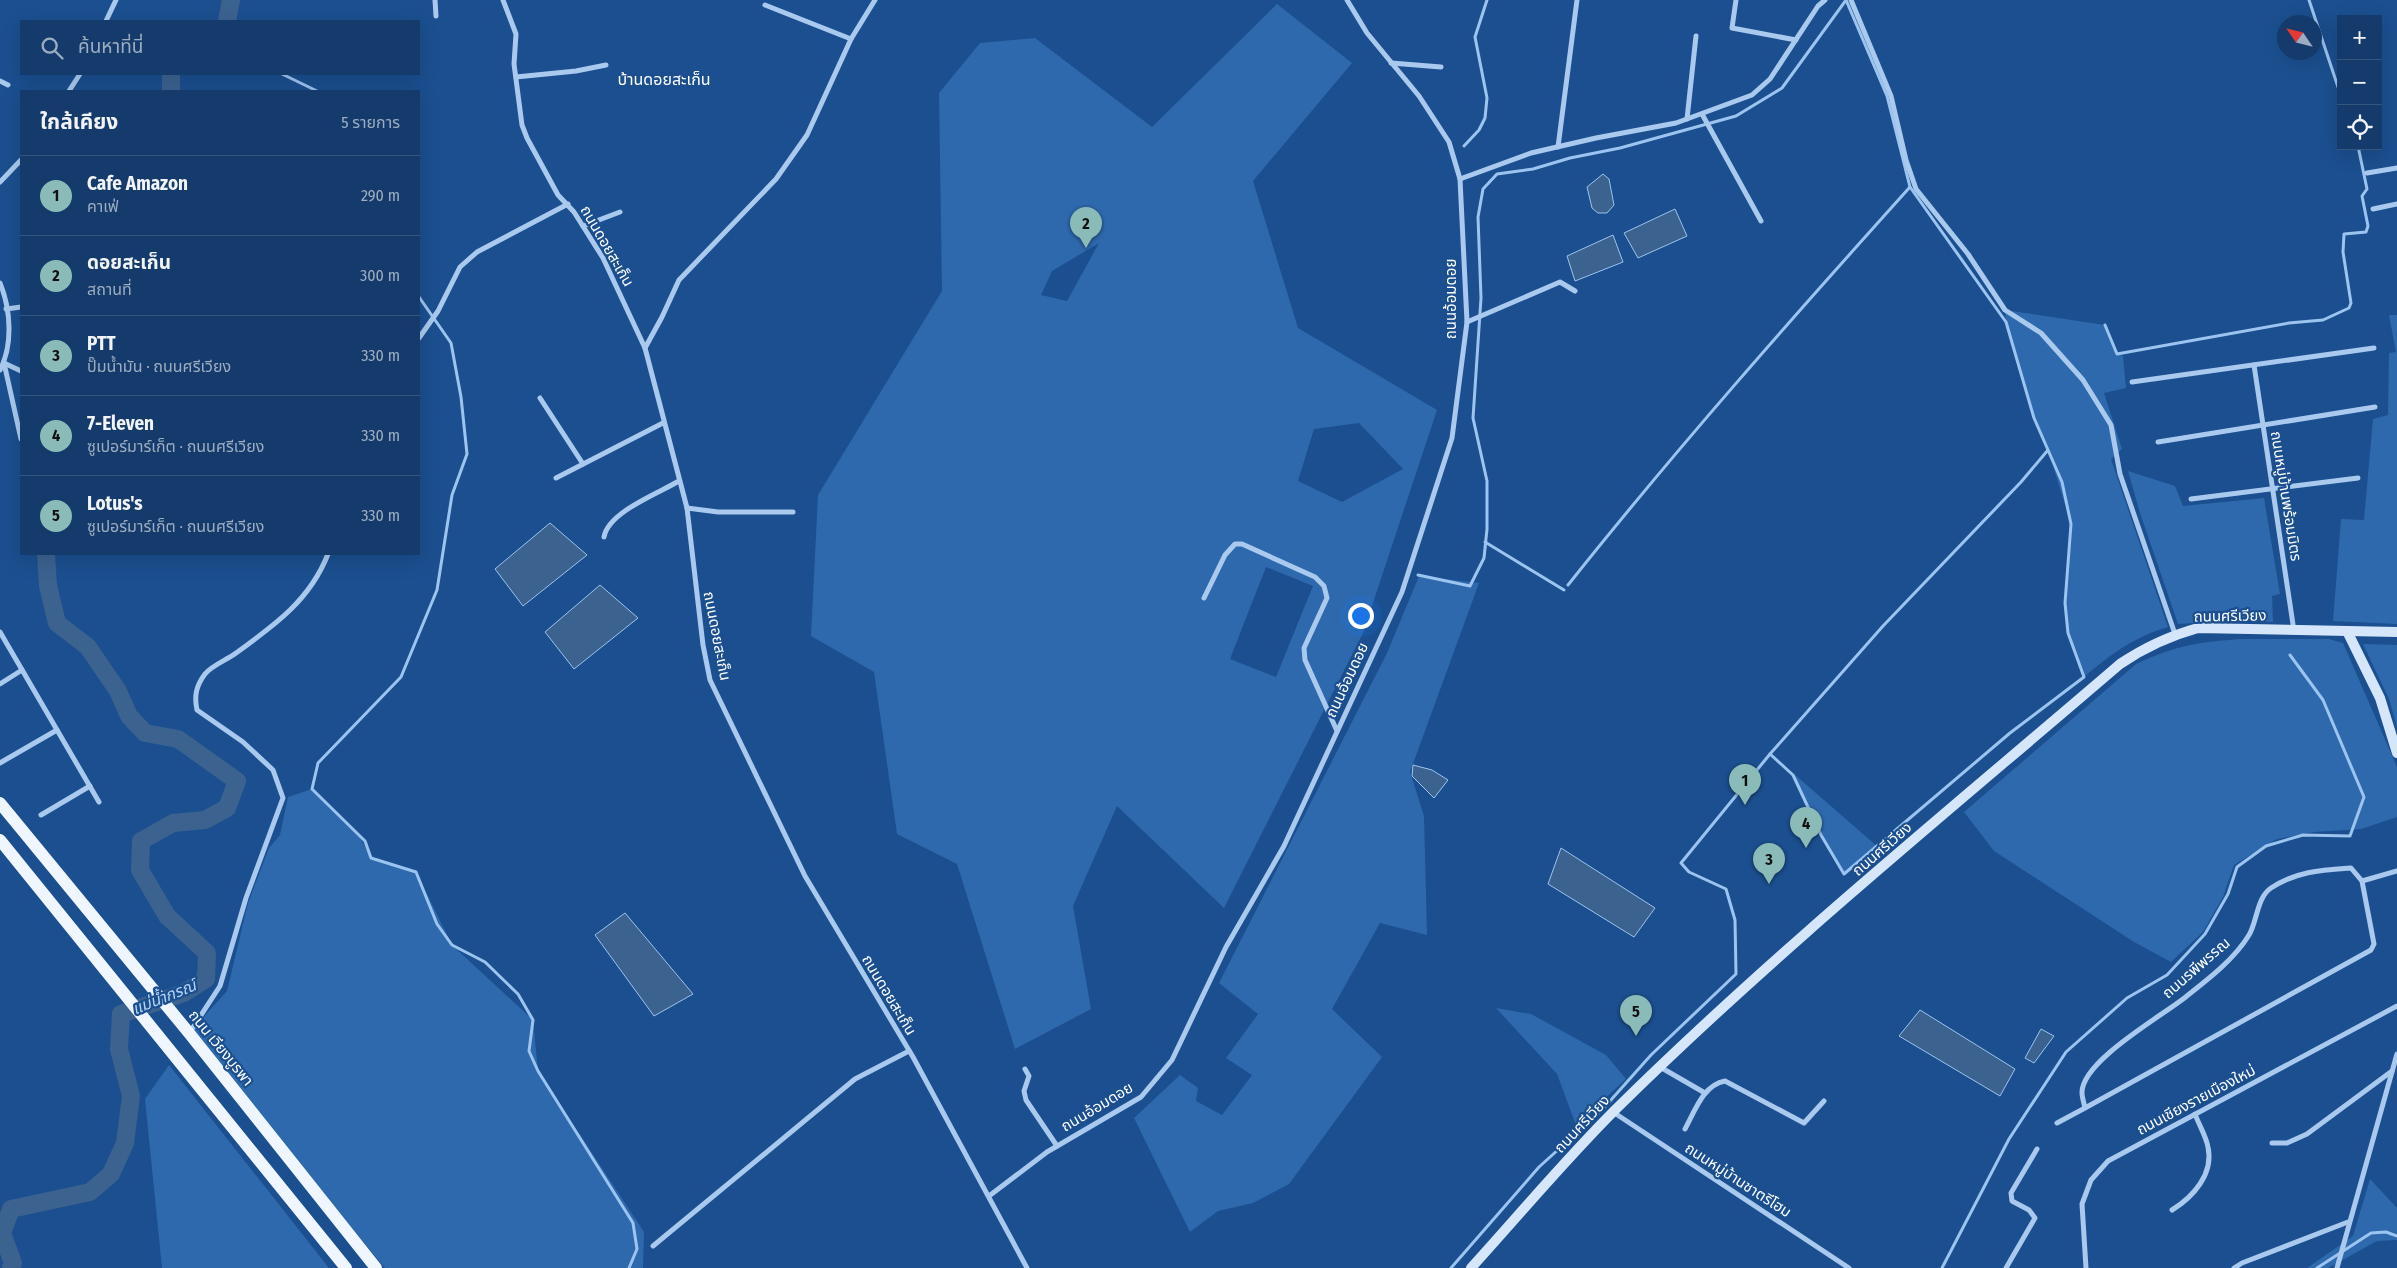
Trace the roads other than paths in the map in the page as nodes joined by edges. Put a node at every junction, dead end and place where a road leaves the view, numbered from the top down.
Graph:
1 (116, 0) edge
2 (436, 0) edge
3 (503, 0) edge
4 (875, 0) edge
5 (1346, 0) edge
6 (1577, 0) edge
7 (1736, 0) edge
8 (1825, 0) edge
9 (1851, 0) edge
10 (765, 5) dead end
11 (436, 16) dead end
12 (106, 20) edge
13 (1696, 36) dead end
14 (851, 39) junction
15 (1796, 40) junction
16 (1391, 63) junction
17 (606, 65) dead end
18 (1441, 67) dead end
19 (79, 75) edge
20 (516, 78) junction
21 (0, 82) edge
22 (8, 85) dead end
23 (70, 90) edge
24 (1702, 114) junction
25 (1687, 119) junction
26 (1558, 146) junction
27 (20, 161) edge
28 (2397, 168) edge
29 (2367, 173) dead end
30 (1460, 179) junction
31 (0, 182) edge
32 (568, 204) junction
33 (2397, 204) edge
34 (2373, 209) dead end
35 (620, 212) dead end
36 (1761, 221) dead end
37 (583, 226) junction
38 (0, 284) edge
39 (1575, 291) dead end
40 (2, 295) edge
41 (20, 307) edge
42 (6, 309) junction
43 (1467, 322) junction
44 (420, 337) edge
45 (644, 348) junction
46 (2374, 348) dead end
47 (4, 362) junction
48 (2254, 365) junction
49 (0, 370) edge
50 (20, 370) edge
51 (2132, 382) dead end
52 (540, 398) dead end
53 (2375, 408) dead end
54 (663, 423) junction
55 (2263, 425) junction
56 (20, 434) edge
57 (2158, 442) dead end
58 (583, 464) junction
59 (556, 478) dead end
60 (2358, 478) dead end
61 (679, 482) junction
62 (2273, 489) junction
63 (2191, 499) dead end
64 (687, 508) junction
65 (793, 512) dead end
66 (604, 537) dead end
67 (327, 555) edge
68 (1204, 598) dead end
69 (2294, 631) junction
70 (2347, 631) junction
71 (0, 632) edge
72 (2397, 632) edge
73 (2175, 634) junction
74 (22, 670) junction
75 (0, 684) edge
76 (58, 730) junction
77 (1337, 731) junction
78 (2397, 753) edge
79 (0, 763) edge
80 (90, 786) junction
81 (99, 802) dead end
82 (0, 803) edge
83 (41, 815) dead end
84 (0, 840) edge
85 (2397, 871) edge
86 (2362, 881) junction
87 (2397, 1006) edge
88 (189, 1033) junction
89 (909, 1051) junction
90 (2397, 1054) edge
91 (1659, 1067) junction
92 (1025, 1069) dead end
93 (2392, 1071) junction
94 (1705, 1093) junction
95 (1824, 1102) dead end
96 (2085, 1108) junction
97 (1613, 1112) junction
98 (2195, 1114) junction
99 (2057, 1123) dead end
100 (1685, 1129) dead end
101 (2272, 1142) dead end
102 (1057, 1146) junction
103 (2036, 1149) dead end
104 (989, 1196) junction
105 (2172, 1210) dead end
106 (2348, 1222) junction
107 (653, 1246) dead end
108 (346, 1268) edge
109 (376, 1268) edge
110 (1028, 1268) edge
111 (1471, 1268) edge
112 (1848, 1268) edge
113 (2006, 1268) edge
114 (2086, 1268) edge
115 (2234, 1268) edge
116 (2337, 1268) edge

1 - 12 street
2 - 11 street
3 - 20 street, ถนนดอยสะเก็น
4 - 14 street
5 - 16 street, ถนนอ้อมดอย
6 - 26 street
7 - 15 street
8 - 15 street
9 - 73 street
10 - 14 street
13 - 25 street
14 - 45 street
15 - 24 street
16 - 18 street
16 - 30 street, ถนนอ้อมดอย
17 - 20 street
19 - 23 street
20 - 32 street, ถนนดอยสะเก็น
21 - 22 street
24 - 25 street
24 - 36 street
25 - 26 street
26 - 30 street
27 - 31 street
28 - 29 street
30 - 43 street, ถนนอ้อมดอย
32 - 37 street, ถนนดอยสะเก็น
32 - 44 street
33 - 34 street
35 - 37 street
37 - 45 street, ถนนดอยสะเก็น
38 - 40 street
39 - 43 street
40 - 42 street
41 - 42 street
42 - 47 street
43 - 77 street, ถนนอ้อมดอย
45 - 54 street, ถนนดอยสะเก็น
46 - 48 street
47 - 49 street
47 - 50 street
47 - 56 street
48 - 51 street
48 - 55 street, ถนนหมู่บ้านพร้อมมิตร
52 - 58 street
53 - 55 street
54 - 58 street
54 - 61 street, ถนนดอยสะเก็น
55 - 57 street
55 - 62 street, ถนนหมู่บ้านพร้อมมิตร
58 - 59 street
60 - 62 street
61 - 64 street, ถนนดอยสะเก็น
61 - 66 street
62 - 63 street
62 - 69 street, ถนนหมู่บ้านพร้อมมิตร
64 - 65 street
64 - 89 street, ถนนดอยสะเก็น
67 - 88 street
68 - 77 street
69 - 70 main road, ถนนศรีเวียง
69 - 73 main road, ถนนศรีเวียง
70 - 72 main road, ถนนศรีเวียง
70 - 78 main road
71 - 74 street
73 - 91 main road, ถนนศรีเวียง
74 - 75 street
74 - 76 street
76 - 79 street
76 - 80 street
77 - 102 street, ถนนอ้อมดอย
80 - 81 street
80 - 83 street
82 - 88 main road, ถนน เวียงบูรพา
84 - 108 main road
85 - 86 street
86 - 96 street
86 - 96 street, ถนนรพีพรรณ
87 - 98 street, ถนนเชียงรายเมืองใหม่
88 - 109 main road, ถนน เวียงบูรพา
89 - 104 street, ถนนดอยสะเก็น
89 - 107 street
90 - 93 street
91 - 94 street
91 - 97 main road, ถนนศรีเวียง
92 - 102 street
93 - 101 street
93 - 106 street
94 - 95 street
94 - 100 street
96 - 99 street
97 - 111 main road, ถนนศรีเวียง
97 - 112 street, ถนนหมู่บ้านชาตรีโฮม
98 - 105 street
98 - 114 street, ถนนเชียงรายเมืองใหม่
102 - 104 street, ถนนอ้อมดอย
103 - 113 street
104 - 110 street, ถนนดอยสะเก็น
106 - 115 street
106 - 116 street

